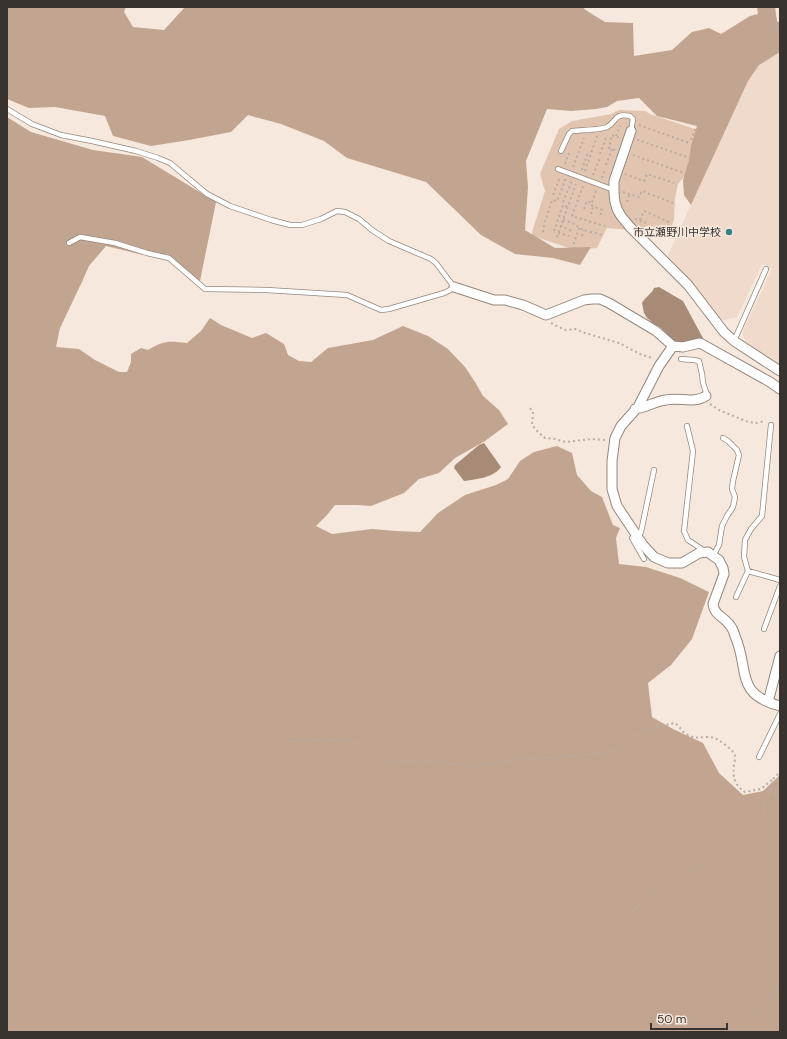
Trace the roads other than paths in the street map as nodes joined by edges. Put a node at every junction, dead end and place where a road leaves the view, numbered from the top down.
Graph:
1 (7, 109) edge
2 (631, 131) joint
3 (561, 151) dead end
4 (558, 169) dead end
5 (614, 186) junction
6 (69, 243) dead end
7 (766, 269) dead end
8 (454, 287) junction
9 (734, 341) junction
10 (673, 346) junction
11 (681, 359) dead end
12 (780, 371) edge
13 (780, 389) edge
14 (706, 397) joint
15 (635, 409) junction
16 (771, 425) dead end
17 (687, 426) dead end
18 (723, 438) dead end
19 (654, 470) dead end
20 (637, 536) junction
21 (710, 554) junction
22 (644, 559) dead end
23 (748, 571) junction
24 (780, 580) edge
25 (780, 586) edge
26 (736, 597) dead end
27 (764, 629) dead end
28 (780, 656) edge
29 (768, 702) junction
30 (780, 706) edge
31 (780, 714) edge
32 (759, 757) dead end

1 - 8 lane
2 - 3 lane
2 - 5 street
4 - 5 lane
5 - 9 street
6 - 8 lane
7 - 9 lane
8 - 10 street
9 - 12 street
10 - 13 street
10 - 15 street
11 - 14 lane
14 - 15 street
15 - 20 street
16 - 23 lane
17 - 21 lane
18 - 21 lane
19 - 20 lane
20 - 21 street
20 - 22 lane
21 - 29 street
23 - 24 lane
23 - 26 lane
25 - 27 lane
28 - 29 street
29 - 30 street
31 - 32 lane

